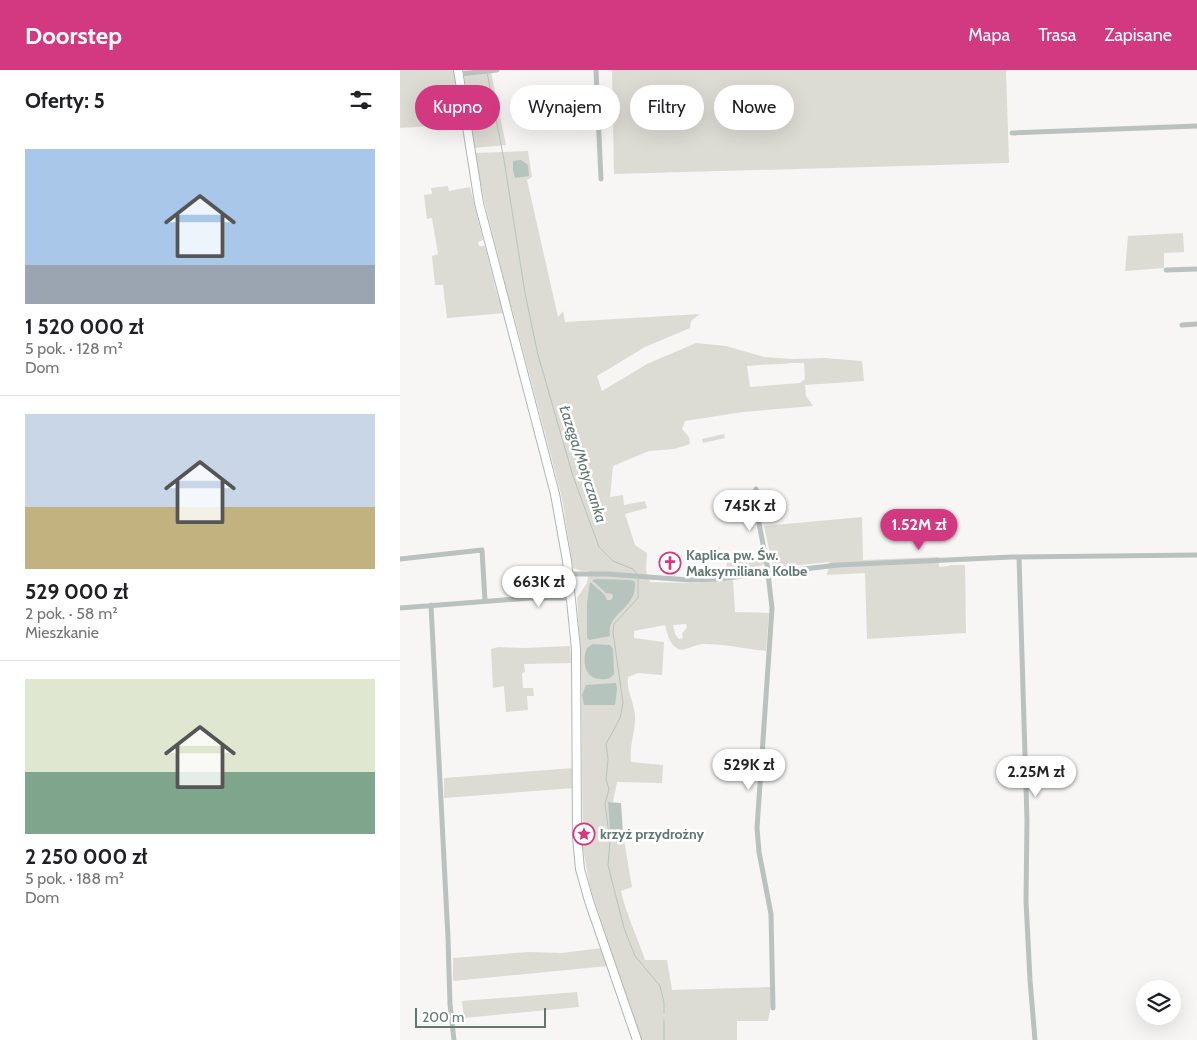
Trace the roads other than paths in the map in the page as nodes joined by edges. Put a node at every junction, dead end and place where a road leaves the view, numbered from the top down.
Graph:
1 (497, 70) edge
2 (596, 70) edge
3 (491, 71) edge
4 (458, 72) edge
5 (1197, 126) edge
6 (1012, 133) dead end
7 (601, 179) dead end
8 (1197, 269) edge
9 (1166, 270) dead end
10 (1197, 324) edge
11 (1182, 325) dead end
12 (756, 489) dead end
13 (1197, 555) edge
14 (1019, 557) junction
15 (400, 559) edge
16 (768, 573) junction
17 (569, 574) junction
18 (572, 598) junction
19 (485, 601) junction
20 (431, 605) junction
21 (400, 608) edge
22 (773, 1008) dead end
23 (454, 1040) edge
24 (638, 1040) edge
25 (1035, 1040) edge

1 - 3 street
2 - 7 street
3 - 4 street
4 - 17 street
5 - 6 street
8 - 9 street
10 - 11 street
12 - 16 street
13 - 14 street
14 - 16 street
14 - 25 street
15 - 19 street
16 - 17 street
16 - 22 street
17 - 18 street
18 - 19 street
18 - 24 street
19 - 20 street
20 - 21 street
20 - 23 street

